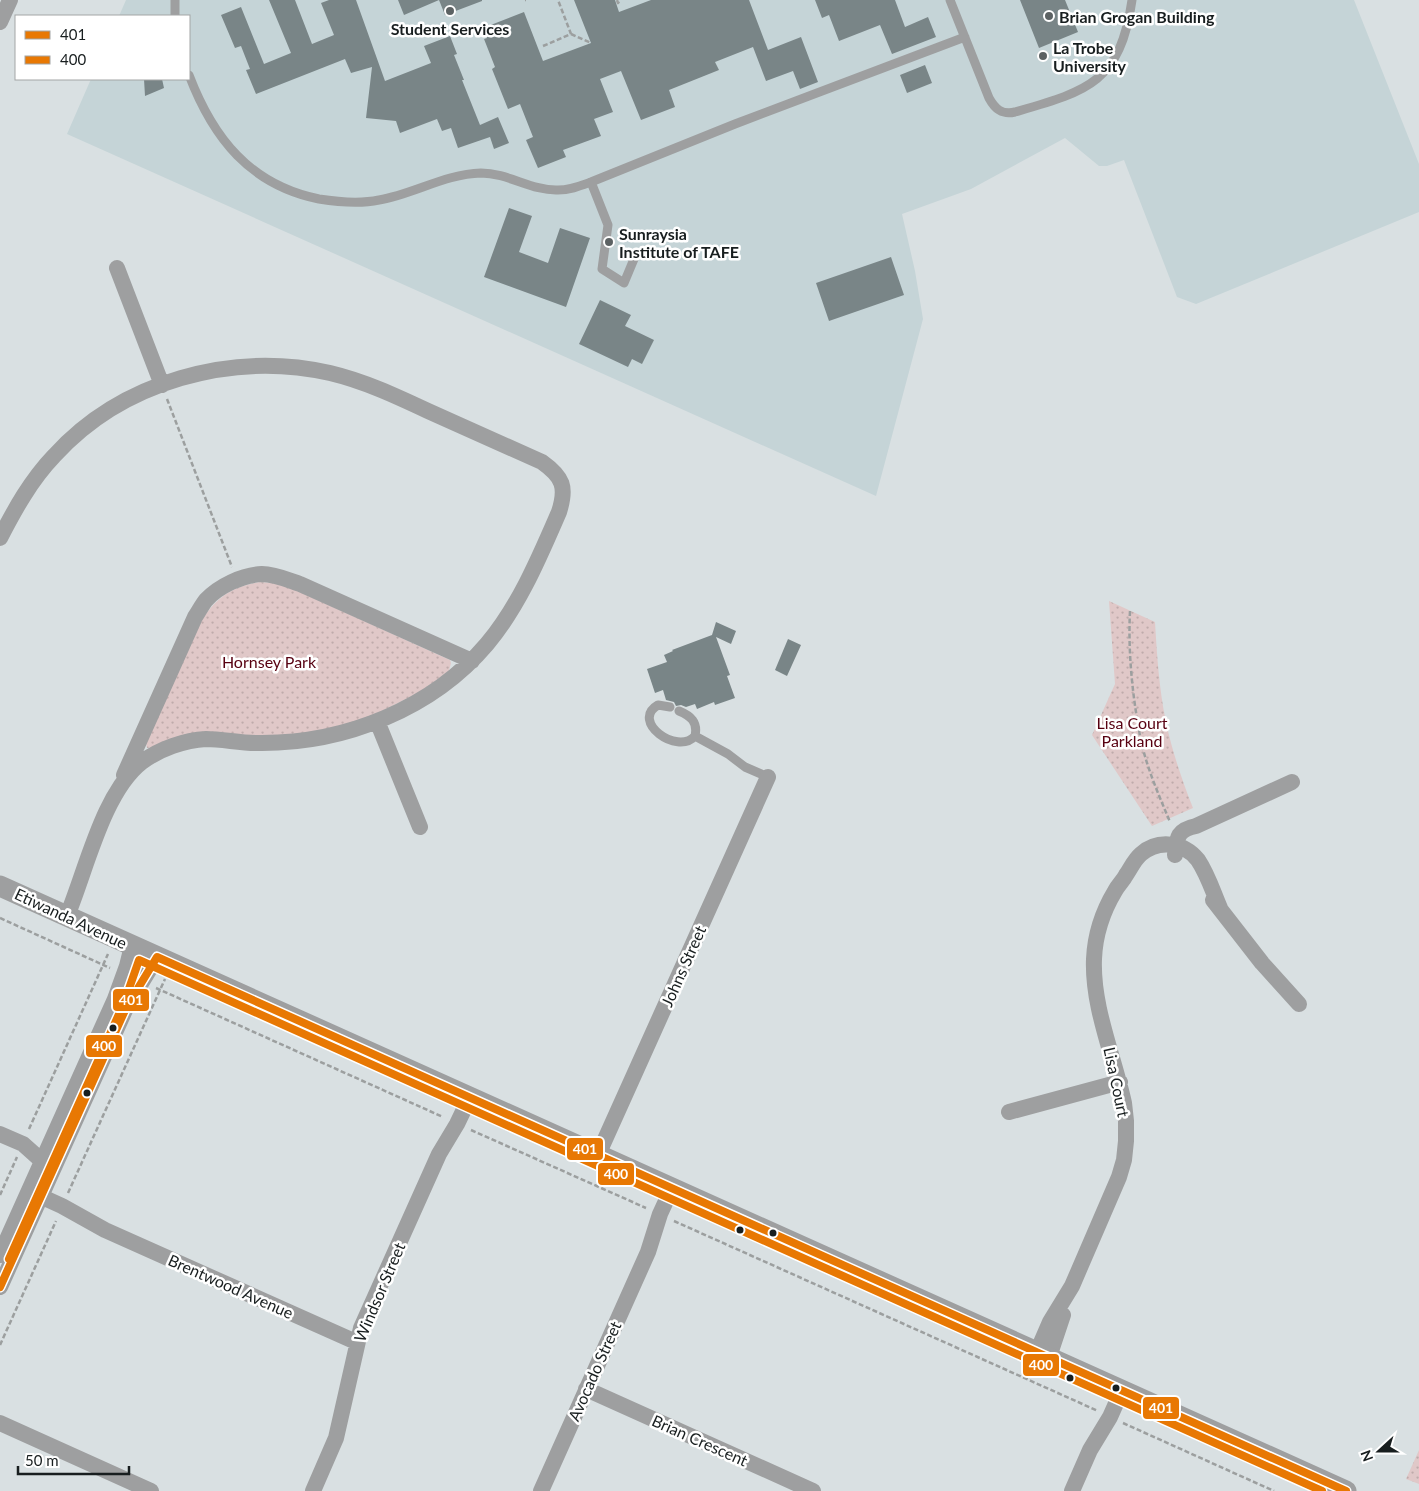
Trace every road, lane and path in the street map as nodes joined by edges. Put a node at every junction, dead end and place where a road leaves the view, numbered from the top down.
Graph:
1 (10, 0) edge
2 (175, 0) edge
3 (558, 0) edge
4 (950, 0) edge
5 (1132, 0) edge
6 (174, 15) edge
7 (0, 22) edge
8 (571, 34) junction
9 (965, 37) junction
10 (591, 43) dead end
11 (543, 46) dead end
12 (190, 77) edge
13 (591, 182) junction
14 (634, 259) dead end
15 (117, 268) dead end
16 (162, 385) junction
17 (0, 538) edge
18 (237, 580) junction
19 (1130, 610) dead end
20 (472, 661) junction
21 (377, 721) junction
22 (696, 736) junction
23 (768, 777) joint
24 (1292, 782) dead end
25 (118, 789) junction
26 (1170, 822) dead end
27 (420, 827) dead end
28 (1178, 849) junction
29 (0, 886) edge
30 (62, 914) junction
31 (0, 918) edge
32 (124, 942) junction
33 (164, 961) junction
34 (104, 965) junction
35 (124, 974) junction
36 (141, 981) junction
37 (160, 990) junction
38 (1299, 1004) dead end
39 (1120, 1082) junction
40 (465, 1095) junction
41 (1009, 1112) dead end
42 (453, 1122) junction
43 (0, 1134) edge
44 (23, 1144) junction
45 (598, 1155) junction
46 (51, 1157) junction
47 (676, 1190) junction
48 (0, 1195) edge
49 (33, 1198) junction
50 (61, 1210) junction
51 (664, 1216) junction
52 (0, 1255) edge
53 (0, 1287) edge
54 (356, 1342) junction
55 (0, 1345) edge
56 (1043, 1355) junction
57 (1117, 1388) junction
58 (586, 1389) junction
59 (1106, 1415) junction
60 (2, 1423) edge
61 (151, 1491) edge
62 (314, 1491) edge
63 (541, 1491) edge
64 (813, 1491) edge
65 (1072, 1491) edge
66 (1274, 1491) edge
67 (1346, 1491) edge

1 - 7 street
2 - 6 lane
3 - 8 path
4 - 9 lane
5 - 9 lane
8 - 10 path
8 - 11 path
9 - 13 lane
12 - 13 lane
13 - 14 lane
15 - 16 street
16 - 17 street
16 - 18 path
16 - 20 street
18 - 20 street
18 - 25 street
19 - 26 path
20 - 21 street
21 - 25 street
21 - 27 street
22 - 22 lane
22 - 23 lane
23 - 45 street, Johns Street
24 - 28 street
25 - 30 street
28 - 38 street
28 - 39 street, Lisa Court
29 - 30 street, Etiwanda Avenue
30 - 32 street, Etiwanda Avenue
31 - 34 path
32 - 33 street, Etiwanda Avenue
32 - 34 path
32 - 35 street
33 - 36 street
33 - 37 path
33 - 40 street, Etiwanda Avenue
34 - 35 path
34 - 44 path
35 - 46 street
36 - 37 path
36 - 46 street
37 - 42 path
37 - 50 path
39 - 41 street
39 - 56 street, Lisa Court
40 - 42 street, Windsor Street
40 - 45 street, Etiwanda Avenue
42 - 51 path
42 - 54 street, Windsor Street
43 - 44 street
44 - 46 street
44 - 48 path
45 - 47 street, Etiwanda Avenue
46 - 49 street
47 - 51 street, Avocado Street
47 - 56 street, Etiwanda Avenue
49 - 50 street, Brentwood Avenue
49 - 52 street
49 - 53 street
50 - 54 street, Brentwood Avenue
50 - 55 path
51 - 58 street, Avocado Street
51 - 59 path
54 - 62 street, Windsor Street
56 - 57 street, Etiwanda Avenue
57 - 59 street
57 - 67 street, Etiwanda Avenue
58 - 63 street, Avocado Street
58 - 64 street, Brian Crescent
59 - 65 street
59 - 66 path
60 - 61 street

